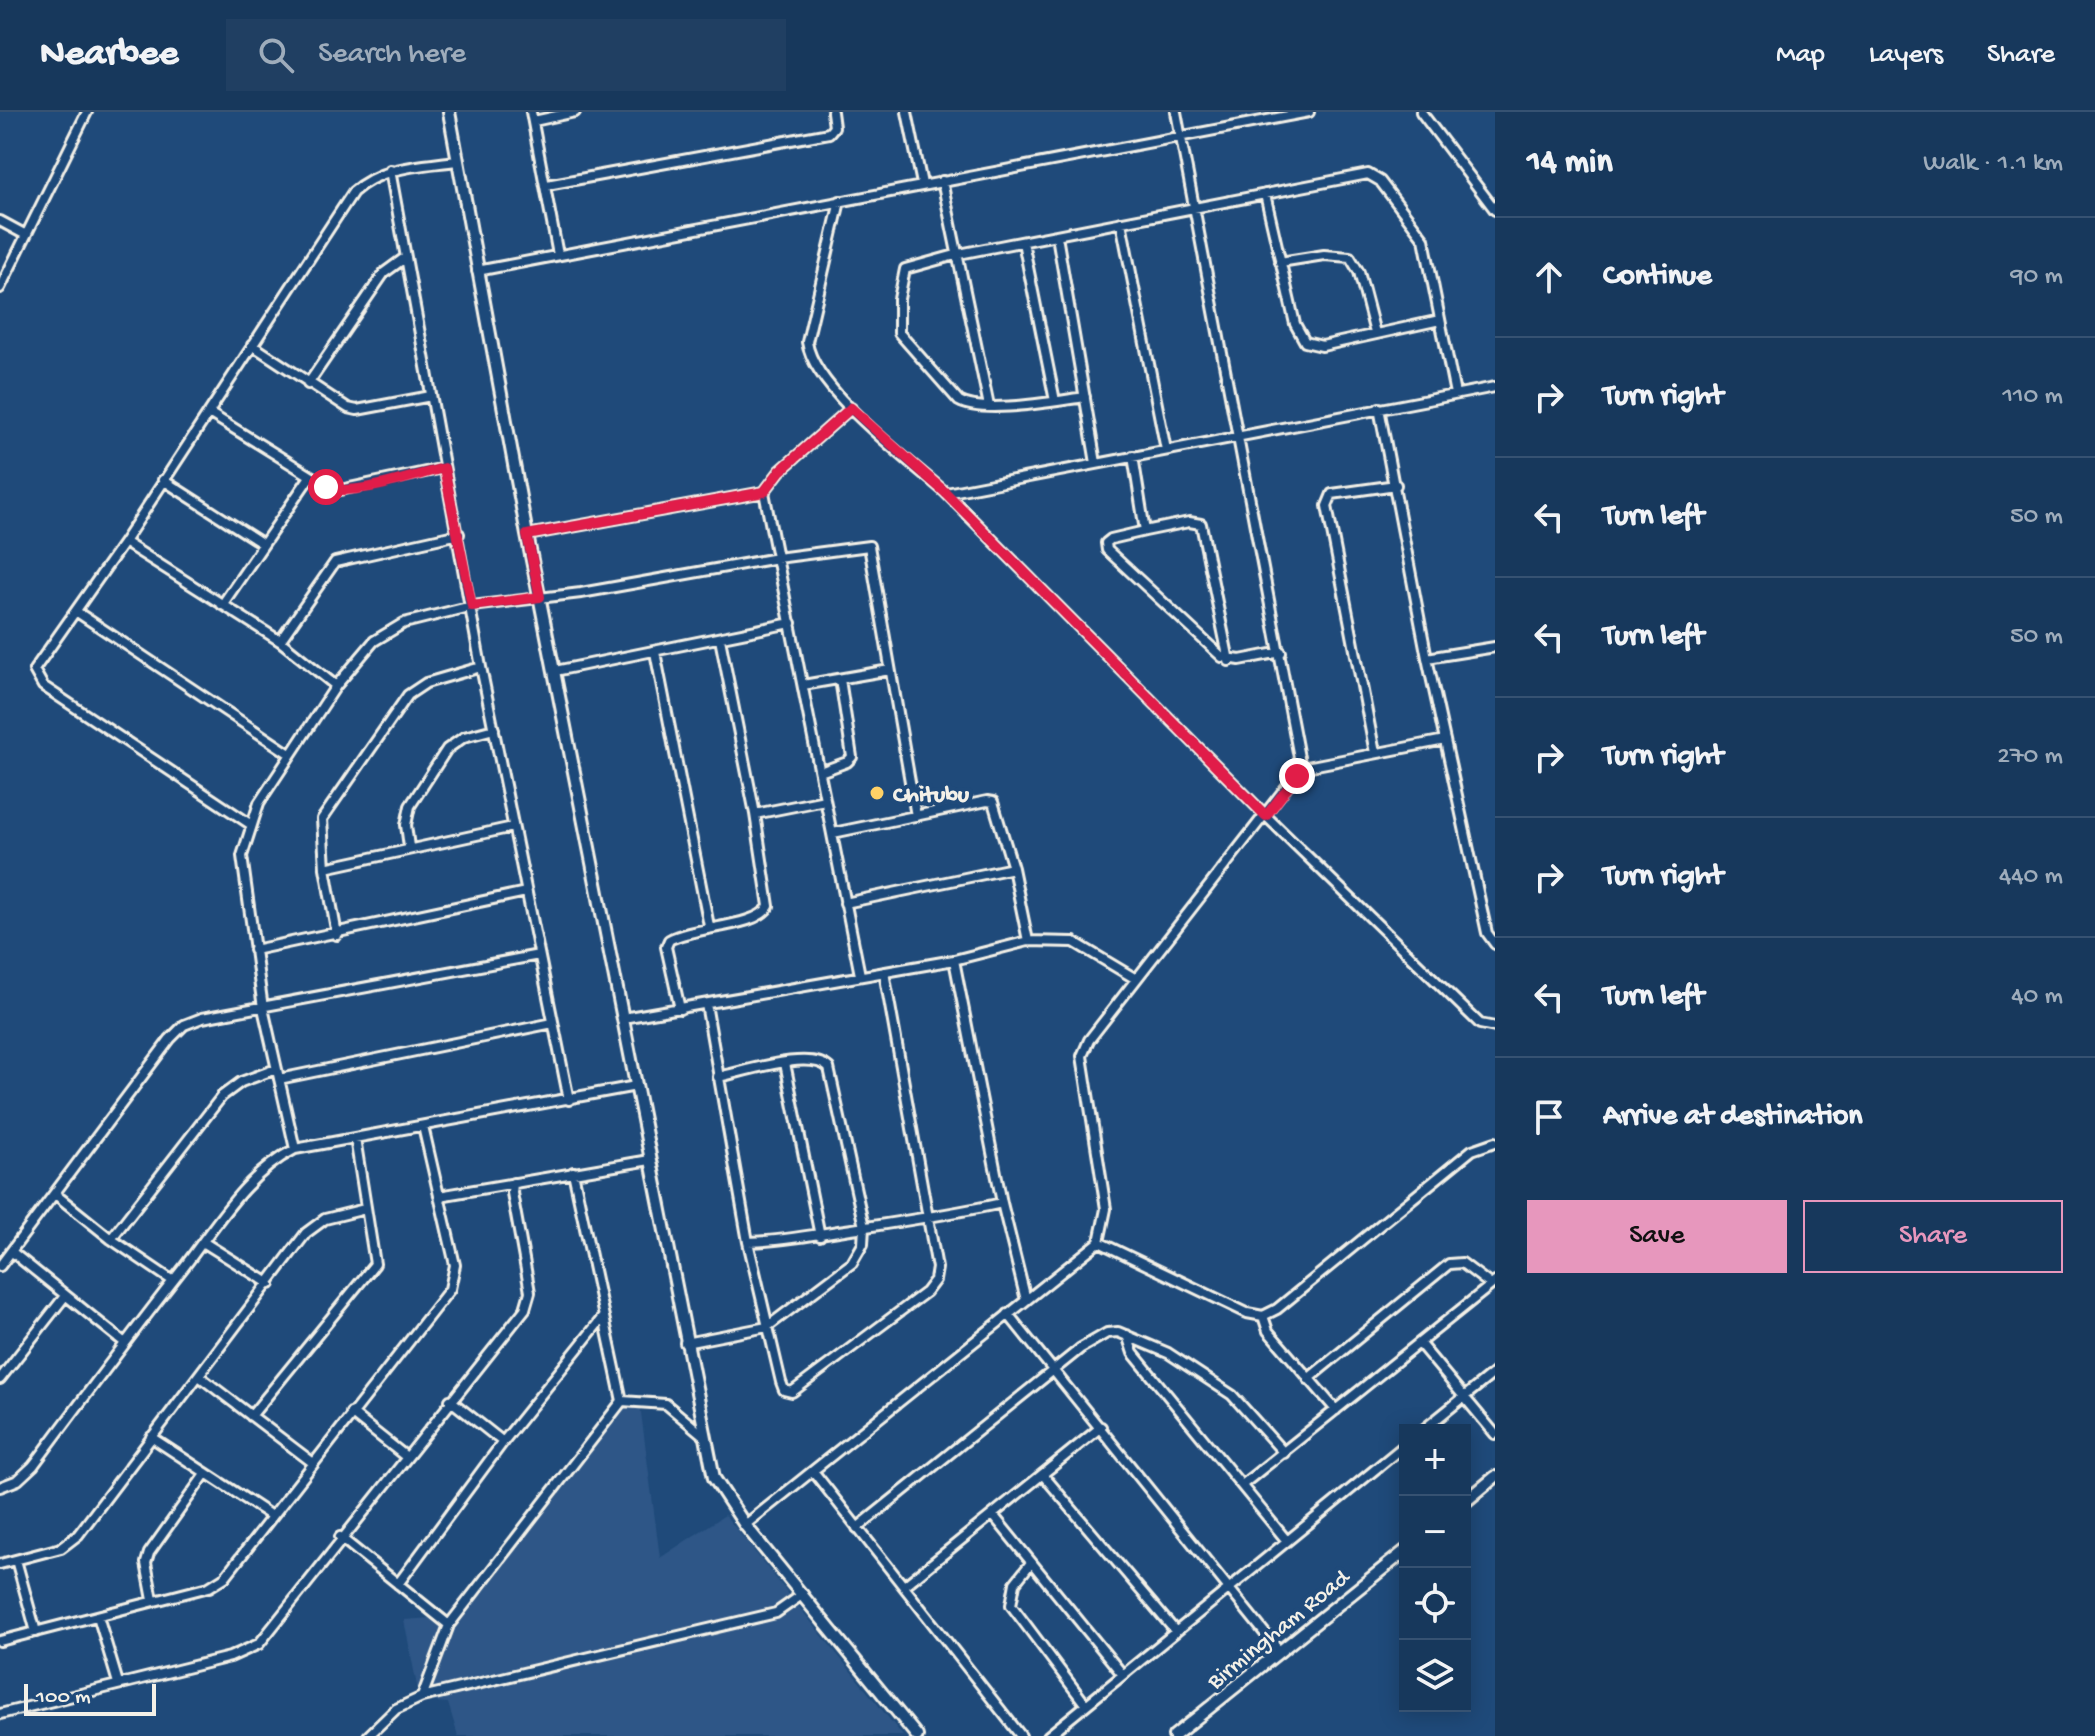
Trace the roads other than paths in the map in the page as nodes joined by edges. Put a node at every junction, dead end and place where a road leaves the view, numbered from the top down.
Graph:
1 (87, 112) edge
2 (449, 112) edge
3 (575, 112) edge
4 (832, 112) edge
5 (907, 112) edge
6 (1176, 112) edge
7 (1309, 112) edge
8 (1421, 112) edge
9 (532, 117) edge
10 (1181, 134) junction
11 (456, 161) junction
12 (390, 170) junction
13 (942, 181) junction
14 (922, 184) junction
15 (547, 185) junction
16 (1265, 194) junction
17 (840, 201) junction
18 (1194, 207) junction
19 (1495, 210) edge
20 (0, 221) edge
21 (1121, 222) junction
22 (26, 235) junction
23 (1057, 236) junction
24 (1023, 242) junction
25 (959, 254) junction
26 (558, 255) junction
27 (406, 257) junction
28 (1280, 262) junction
29 (477, 271) junction
30 (0, 288) edge
31 (1440, 320) junction
32 (1375, 333) junction
33 (252, 345) junction
34 (308, 384) junction
35 (1495, 387) edge
36 (1455, 394) junction
37 (431, 396) junction
38 (1085, 397) junction
39 (1055, 401) junction
40 (989, 406) junction
41 (851, 408) junction
42 (1379, 408) junction
43 (209, 413) junction
44 (1239, 435) junction
45 (1166, 450) junction
46 (1133, 456) junction
47 (1096, 463) junction
48 (444, 468) junction
49 (309, 478) junction
50 (163, 480) junction
51 (1396, 485) junction
52 (764, 492) junction
53 (946, 493) junction
54 (1145, 531) junction
55 (459, 534) junction
56 (527, 535) junction
57 (124, 542) junction
58 (263, 544) junction
59 (777, 558) junction
60 (540, 597) junction
61 (222, 605) junction
62 (472, 606) junction
63 (77, 612) junction
64 (791, 623) junction
65 (720, 639) junction
66 (280, 641) junction
67 (1495, 647) edge
68 (655, 652) junction
69 (1281, 652) junction
70 (1427, 658) junction
71 (1229, 661) junction
72 (481, 667) junction
73 (890, 670) junction
74 (555, 671) junction
75 (840, 679) junction
76 (803, 685) junction
77 (336, 686) junction
78 (494, 729) junction
79 (1445, 740) junction
80 (1375, 753) junction
81 (290, 754) junction
82 (1301, 768) junction
83 (820, 772) junction
84 (825, 800) junction
85 (755, 814) junction
86 (916, 816) junction
87 (1266, 816) junction
88 (250, 824) junction
89 (513, 827) junction
90 (833, 833) junction
91 (409, 847) junction
92 (325, 868) junction
93 (1013, 868) junction
94 (526, 892) junction
95 (845, 903) junction
96 (709, 926) junction
97 (337, 935) junction
98 (1028, 941) junction
99 (1495, 944) edge
100 (254, 950) junction
101 (539, 955) junction
102 (954, 960) junction
103 (884, 972) junction
104 (860, 975) junction
105 (1136, 979) junction
106 (706, 1004) junction
107 (263, 1008) junction
108 (680, 1009) junction
109 (623, 1018) junction
110 (553, 1023) junction
111 (1495, 1027) edge
112 (785, 1063) junction
113 (278, 1074) junction
114 (718, 1077) junction
115 (636, 1086) junction
116 (569, 1100) junction
117 (423, 1126) junction
118 (355, 1138) junction
119 (1495, 1142) edge
120 (295, 1149) junction
121 (650, 1160) junction
122 (573, 1172) junction
123 (513, 1183) junction
124 (55, 1194) junction
125 (439, 1196) junction
126 (1002, 1203) junction
127 (365, 1209) junction
128 (930, 1220) junction
129 (864, 1227) junction
130 (820, 1236) junction
131 (111, 1239) junction
132 (203, 1242) junction
133 (748, 1242) junction
134 (1099, 1242) junction
135 (12, 1252) junction
136 (0, 1266) edge
137 (173, 1281) junction
138 (1493, 1283) edge
139 (270, 1284) junction
140 (65, 1296) junction
141 (1026, 1300) junction
142 (1008, 1314) junction
143 (1263, 1316) junction
144 (603, 1317) junction
145 (767, 1327) junction
146 (1127, 1335) junction
147 (125, 1343) junction
148 (685, 1343) junction
149 (1420, 1344) junction
150 (1054, 1370) junction
151 (1495, 1372) edge
152 (199, 1376) junction
153 (0, 1379) edge
154 (1308, 1379) junction
155 (1464, 1397) junction
156 (450, 1400) junction
157 (622, 1401) junction
158 (1336, 1410) junction
159 (351, 1413) junction
160 (251, 1416) junction
161 (1430, 1424) edge
162 (1101, 1427) junction
163 (1495, 1434) edge
164 (703, 1435) junction
165 (151, 1437) junction
166 (503, 1442) junction
167 (1399, 1450) edge
168 (1284, 1453) junction
169 (405, 1456) junction
170 (312, 1462) junction
171 (813, 1471) junction
172 (206, 1473) junction
173 (1043, 1475) junction
174 (1495, 1477) edge
175 (1242, 1485) junction
176 (0, 1487) edge
177 (1471, 1497) edge
178 (270, 1515) junction
179 (993, 1515) junction
180 (745, 1525) junction
181 (857, 1528) junction
182 (340, 1537) junction
183 (1287, 1541) junction
184 (1399, 1556) edge
185 (16, 1560) junction
186 (0, 1564) edge
187 (1030, 1564) junction
188 (398, 1584) junction
189 (904, 1586) junction
190 (1230, 1588) junction
191 (803, 1594) junction
192 (153, 1600) junction
193 (98, 1616) junction
194 (449, 1625) junction
195 (36, 1632) junction
196 (1176, 1632) junction
197 (0, 1641) edge
198 (1280, 1652) junction
199 (1123, 1675) junction
200 (118, 1683) junction
201 (422, 1697) junction
202 (1086, 1705) junction
203 (0, 1714) edge
204 (368, 1736) edge
205 (917, 1736) edge
206 (1021, 1736) edge
207 (1048, 1736) edge
208 (1174, 1736) edge

1 - 22 street
2 - 11 street
3 - 9 street
4 - 15 street
5 - 14 street
6 - 10 street
7 - 10 street
8 - 19 street
9 - 15 street
10 - 13 street
10 - 18 street
11 - 12 street
11 - 29 street
12 - 27 street
12 - 33 street
13 - 14 street
13 - 25 street
14 - 17 street
15 - 26 street
16 - 18 street
16 - 28 street
16 - 31 street
17 - 26 street
17 - 41 street
18 - 21 street
18 - 44 street
20 - 22 street
21 - 23 street
21 - 45 street
22 - 30 street
23 - 24 street
23 - 38 street
24 - 25 street
24 - 39 street
25 - 40 street
25 - 40 street
26 - 29 street
27 - 34 street
27 - 37 street
28 - 32 street
28 - 32 street
29 - 56 street
31 - 32 street
31 - 36 street
33 - 34 street
33 - 43 street
34 - 37 street
35 - 36 street
36 - 42 street
37 - 48 street
38 - 39 street
38 - 47 street
39 - 40 street
41 - 52 street
41 - 53 street
42 - 44 street
42 - 51 street
43 - 49 street
43 - 50 street
44 - 45 street
44 - 69 street
45 - 46 street
46 - 47 street
46 - 54 street
47 - 53 street
48 - 49 street
48 - 55 street
49 - 58 street
50 - 57 street
50 - 58 street
51 - 70 street
51 - 80 street
52 - 56 street
52 - 59 street
53 - 87 street
54 - 71 street
54 - 71 street
55 - 62 street
55 - 66 street
56 - 60 street
57 - 61 street
57 - 63 street
58 - 61 street
59 - 60 street
59 - 64 street
59 - 73 street
60 - 62 street
60 - 74 street
61 - 66 street
62 - 72 street
62 - 77 street
63 - 81 street
63 - 88 street
64 - 65 street
64 - 76 street
65 - 68 street
65 - 85 street
66 - 77 street
67 - 70 street
68 - 74 street
68 - 96 street
69 - 71 street
69 - 82 street
70 - 79 street
72 - 78 street
72 - 92 street
73 - 75 street
73 - 86 street
74 - 109 street
75 - 76 street
75 - 83 street
76 - 83 street
77 - 81 street
78 - 89 street
78 - 91 street
79 - 80 street
79 - 99 street
80 - 82 street
81 - 88 street
82 - 87 street
83 - 84 street
84 - 85 street
84 - 90 street
85 - 96 street
86 - 90 street
86 - 93 street
87 - 105 street
87 - 111 street
88 - 100 street
89 - 91 street
89 - 94 street
90 - 95 street
91 - 92 street
92 - 97 street
93 - 95 street
93 - 98 street
94 - 97 street
94 - 101 street
95 - 104 street
96 - 108 street
97 - 100 street
98 - 102 street
98 - 105 street
100 - 107 street
101 - 107 street
101 - 110 street
102 - 103 street
102 - 126 street
103 - 104 street
103 - 128 street
104 - 106 street
105 - 134 street
106 - 108 street
106 - 114 street
107 - 113 street
107 - 124 street
108 - 109 street
109 - 115 street
110 - 113 street
110 - 116 street
112 - 114 street
112 - 129 street
112 - 130 street
113 - 120 street
113 - 131 street
114 - 133 street
115 - 116 street
115 - 121 street
116 - 117 street
117 - 118 street
117 - 125 street
118 - 120 street
118 - 127 street
119 - 143 street
120 - 132 street
121 - 122 street
121 - 148 street
122 - 123 street
122 - 144 street
123 - 125 street
123 - 156 street
124 - 131 street
124 - 135 street
125 - 159 street
126 - 128 street
126 - 141 street
127 - 139 street
127 - 160 street
128 - 129 street
128 - 145 street
129 - 130 street
129 - 145 street
130 - 133 street
131 - 137 street
132 - 137 street
132 - 139 street
133 - 145 street
134 - 141 street
134 - 143 street
135 - 136 street
135 - 140 street
137 - 147 street
138 - 149 street
138 - 154 street
139 - 152 street
140 - 147 street
140 - 153 street
141 - 142 street
142 - 150 street
142 - 171 street
143 - 154 street
144 - 157 street
144 - 166 street
145 - 148 street
146 - 150 street
146 - 168 street
146 - 175 street
147 - 176 street
148 - 164 street
149 - 155 street
149 - 158 street
150 - 162 street
150 - 181 street
151 - 155 street
152 - 160 street
152 - 165 street
154 - 158 street
155 - 161 street
155 - 163 street
156 - 166 street
156 - 169 street
157 - 164 street
157 - 194 street
158 - 168 street
159 - 169 street
159 - 170 street
160 - 170 street
162 - 173 street
162 - 190 street
164 - 180 street
165 - 172 street
165 - 185 street
166 - 188 street
167 - 183 street
168 - 175 street
169 - 182 street
170 - 178 street
171 - 180 street
171 - 181 street
172 - 178 street
172 - 192 street
173 - 179 street
173 - 196 street
174 - 177 street
175 - 183 street
178 - 192 street
179 - 187 street
179 - 189 street
180 - 191 street
181 - 189 street
182 - 188 street
182 - 200 street
183 - 190 street
184 - 198 street, Birmingham Road
185 - 186 street
185 - 195 street
187 - 199 street
187 - 202 street
188 - 194 street
189 - 206 street
190 - 196 street
190 - 198 street
191 - 201 street
191 - 205 street
192 - 193 street
193 - 195 street
193 - 200 street
194 - 201 street
195 - 197 street
196 - 199 street
198 - 208 street, Birmingham Road
199 - 202 street
200 - 203 street
201 - 204 street
202 - 207 street

